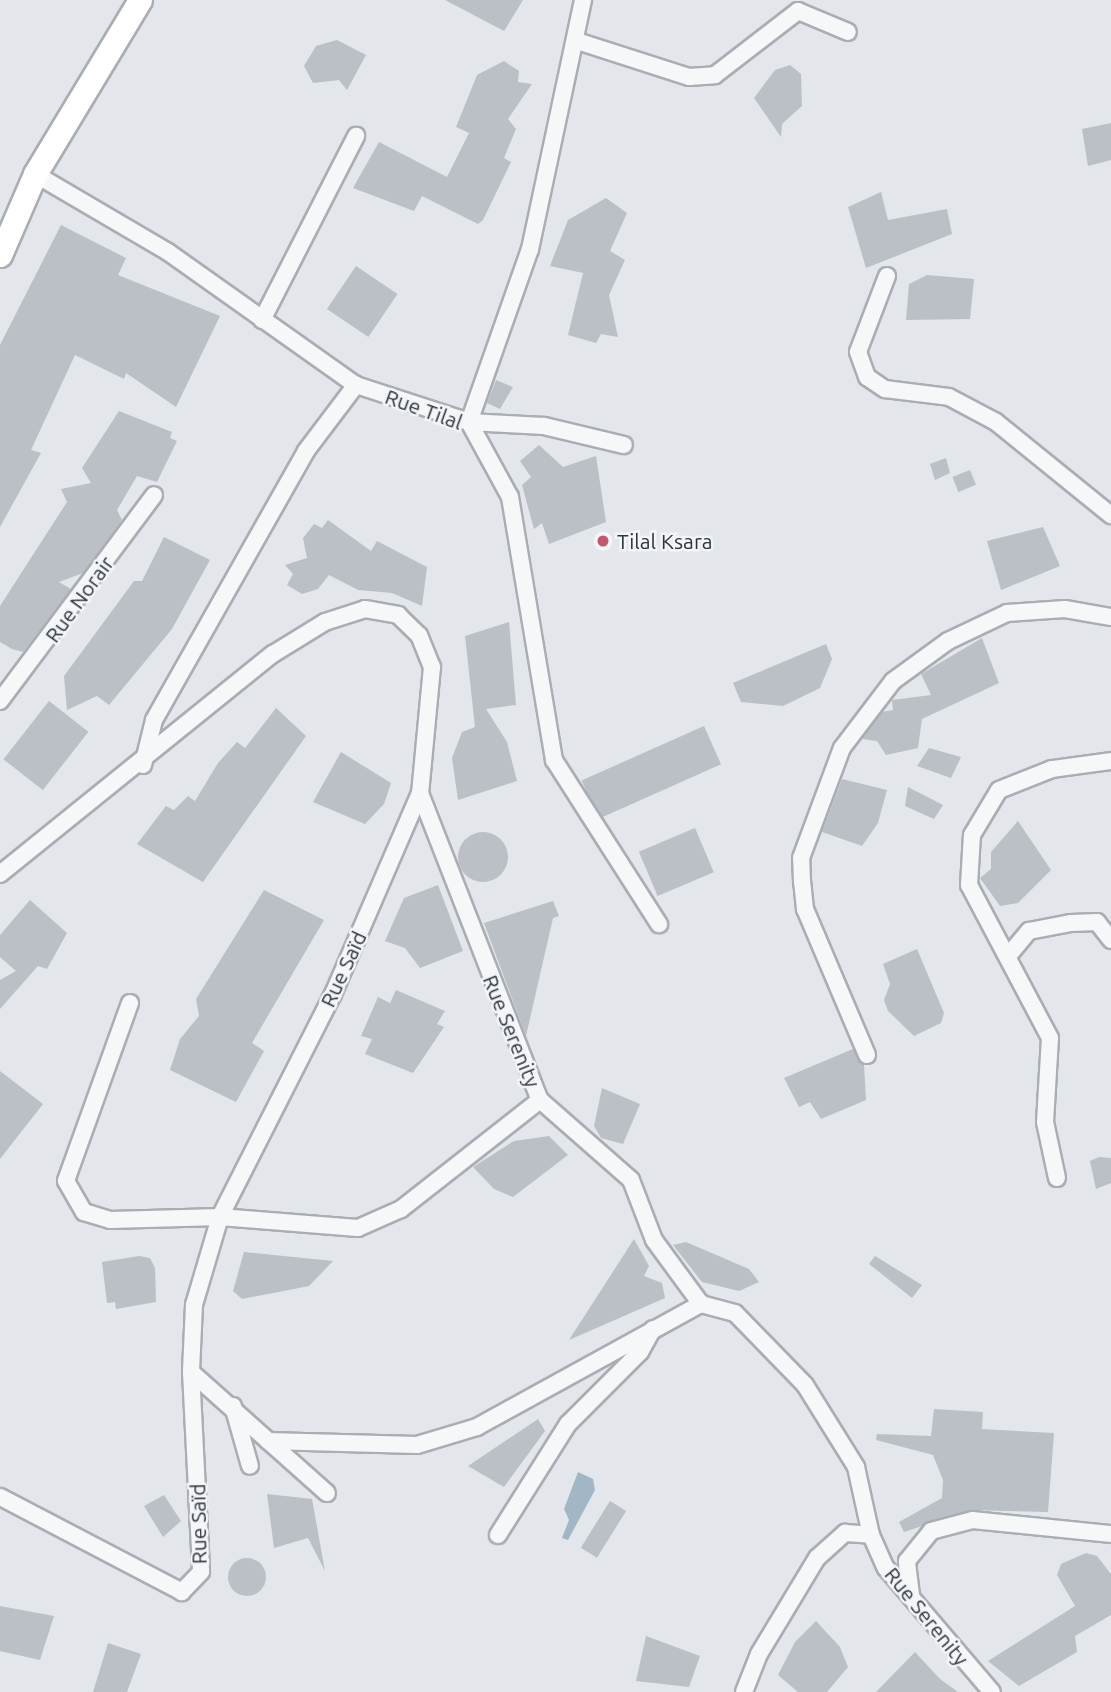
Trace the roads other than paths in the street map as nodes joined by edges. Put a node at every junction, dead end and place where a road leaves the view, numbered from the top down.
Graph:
1 (140, 0) edge
2 (583, 0) edge
3 (848, 32) dead end
4 (577, 41) junction
5 (356, 135) dead end
6 (35, 174) junction
7 (0, 255) edge
8 (887, 276) dead end
9 (262, 320) junction
10 (356, 385) junction
11 (469, 422) junction
12 (624, 445) dead end
13 (154, 495) dead end
14 (1111, 514) edge
15 (1111, 617) edge
16 (0, 701) edge
17 (1111, 761) edge
18 (142, 765) junction
19 (420, 793) junction
20 (0, 874) edge
21 (659, 924) dead end
22 (1111, 940) edge
23 (1008, 956) junction
24 (130, 1003) dead end
25 (867, 1055) dead end
26 (540, 1100) junction
27 (1057, 1178) dead end
28 (220, 1217) junction
29 (701, 1304) junction
30 (655, 1327) junction
31 (191, 1372) junction
32 (233, 1406) junction
33 (268, 1441) junction
34 (250, 1466) dead end
35 (327, 1493) dead end
36 (0, 1497) edge
37 (1111, 1534) edge
38 (498, 1535) dead end
39 (871, 1535) junction
40 (914, 1603) junction
41 (744, 1692) edge
42 (992, 1692) edge

1 - 6 street
2 - 4 street
3 - 4 street
4 - 11 street
5 - 9 street
6 - 7 street
6 - 9 street, Rue Tilal
8 - 14 street
9 - 10 street, Rue Tilal
10 - 11 street, Rue Tilal
10 - 18 street
11 - 12 street
11 - 21 street, Rue Tilal
13 - 16 street, Rue Norair
15 - 25 street
17 - 23 street
18 - 19 street, Rue Saïd
18 - 20 street, Rue Saïd
19 - 26 street, Rue Serenity
19 - 28 street, Rue Saïd
22 - 23 street
23 - 27 street
24 - 28 street
26 - 28 street
26 - 29 street, Rue Serenity
28 - 31 street, Rue Saïd
29 - 30 street
29 - 39 street, Rue Serenity
30 - 33 street
30 - 38 street
31 - 32 street
31 - 36 street, Rue Saïd
32 - 33 street
32 - 34 street
33 - 35 street
37 - 40 street
39 - 40 street, Rue Serenity
39 - 41 street
40 - 42 street, Rue Serenity

